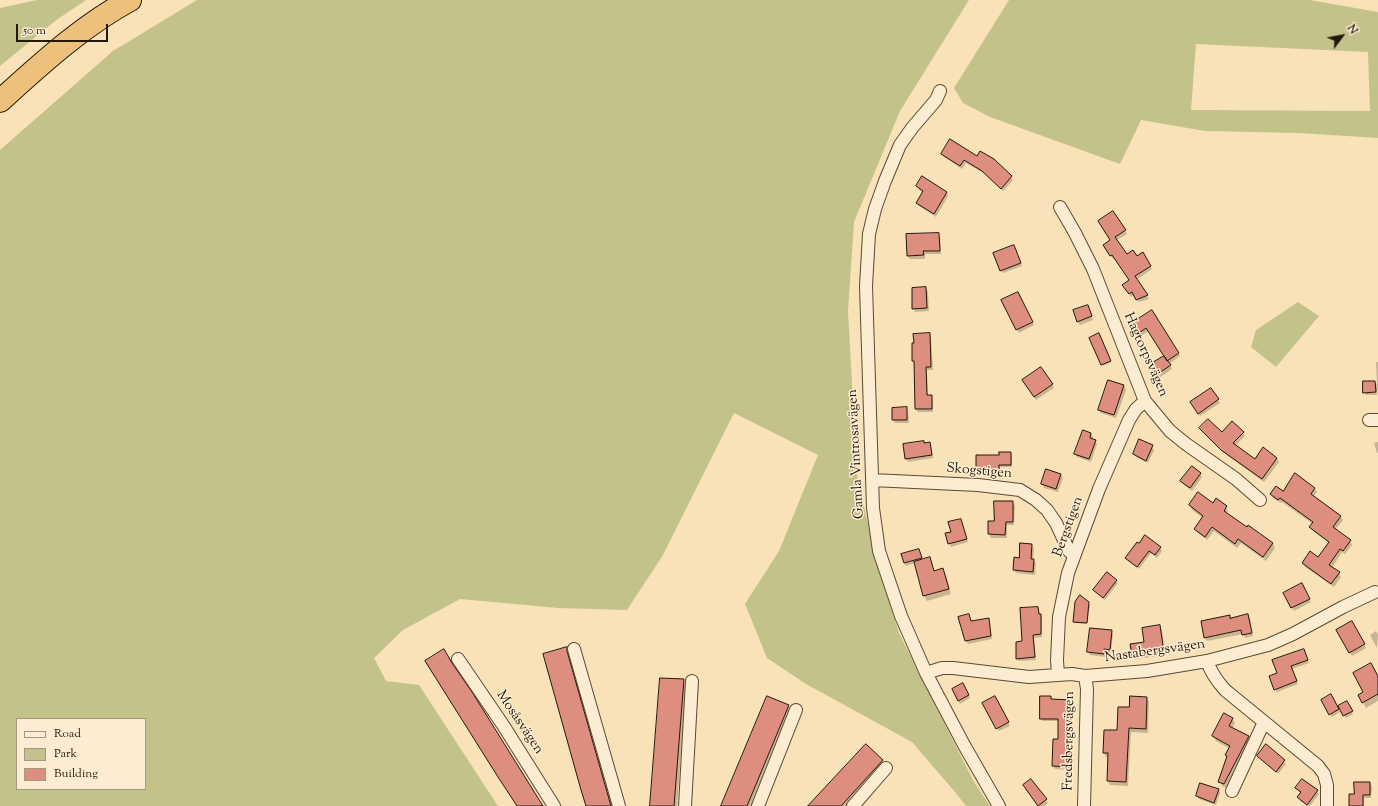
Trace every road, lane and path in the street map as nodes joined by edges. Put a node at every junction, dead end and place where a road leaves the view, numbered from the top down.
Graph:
1 (130, 0) edge
2 (940, 91) dead end
3 (0, 101) edge
4 (1060, 206) dead end
5 (1145, 400) junction
6 (872, 480) junction
7 (1260, 500) dead end
8 (1074, 556) junction
9 (1375, 592) dead end
10 (574, 649) dead end
11 (458, 659) dead end
12 (1207, 661) junction
13 (926, 673) junction
14 (1058, 675) junction
15 (1085, 676) junction
16 (692, 681) dead end
17 (796, 710) dead end
18 (1264, 722) junction
19 (886, 768) dead end
20 (1232, 791) dead end
21 (554, 806) edge
22 (620, 806) edge
23 (685, 806) edge
24 (758, 806) edge
25 (853, 806) edge
26 (1000, 806) edge
27 (1084, 806) edge
28 (1327, 806) edge

1 - 3 highway
2 - 6 street, Gamla Vintrosavägen
4 - 5 street, Hagtorpsvägen
5 - 7 street, Hagtorpsvägen
5 - 8 street, Bergstigen
6 - 8 street, Skogstigen
6 - 13 street, Gamla Vintrosavägen
8 - 14 street, Bergstigen
9 - 12 street, Nastabergsvägen
10 - 22 street
11 - 21 street, Mosåsvägen
12 - 15 street, Nastabergsvägen
12 - 18 street
13 - 14 street, Nastabergsvägen
13 - 26 street, Gamla Vintrosavägen
14 - 15 street, Nastabergsvägen
15 - 27 street, Fredsbergsvägen
16 - 23 street
17 - 24 street
18 - 20 street
18 - 28 street
19 - 25 street

